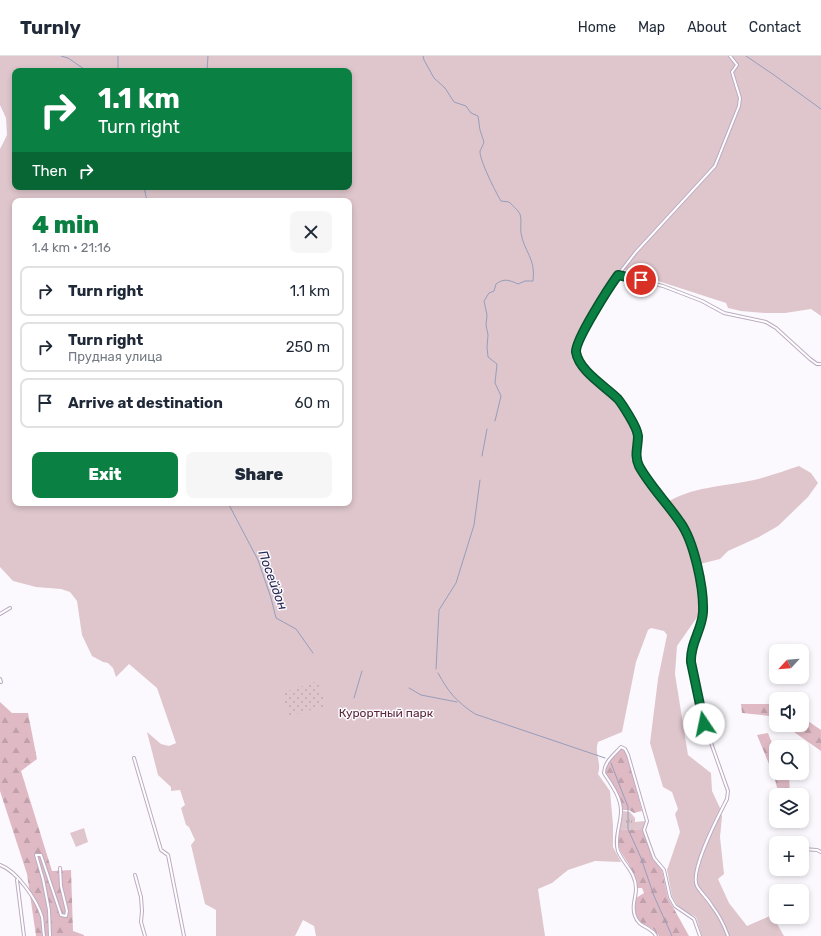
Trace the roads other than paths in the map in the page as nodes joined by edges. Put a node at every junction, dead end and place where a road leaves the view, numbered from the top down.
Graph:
1 (730, 56) edge
2 (618, 275) junction
3 (821, 364) edge
4 (10, 608) dead end
5 (0, 614) edge
6 (134, 758) dead end
7 (809, 849) edge
8 (821, 852) edge
9 (0, 866) edge
10 (60, 868) dead end
11 (135, 875) dead end
12 (17, 878) junction
13 (24, 936) edge
14 (44, 936) edge
15 (50, 936) edge
16 (146, 936) edge
17 (184, 936) edge
18 (656, 936) edge
19 (700, 936) edge
20 (728, 936) edge

1 - 2 street
2 - 3 street
2 - 20 street
4 - 5 street
6 - 17 street
7 - 8 street
9 - 12 street
10 - 15 street
11 - 16 street
12 - 13 street
12 - 14 street
18 - 19 street

